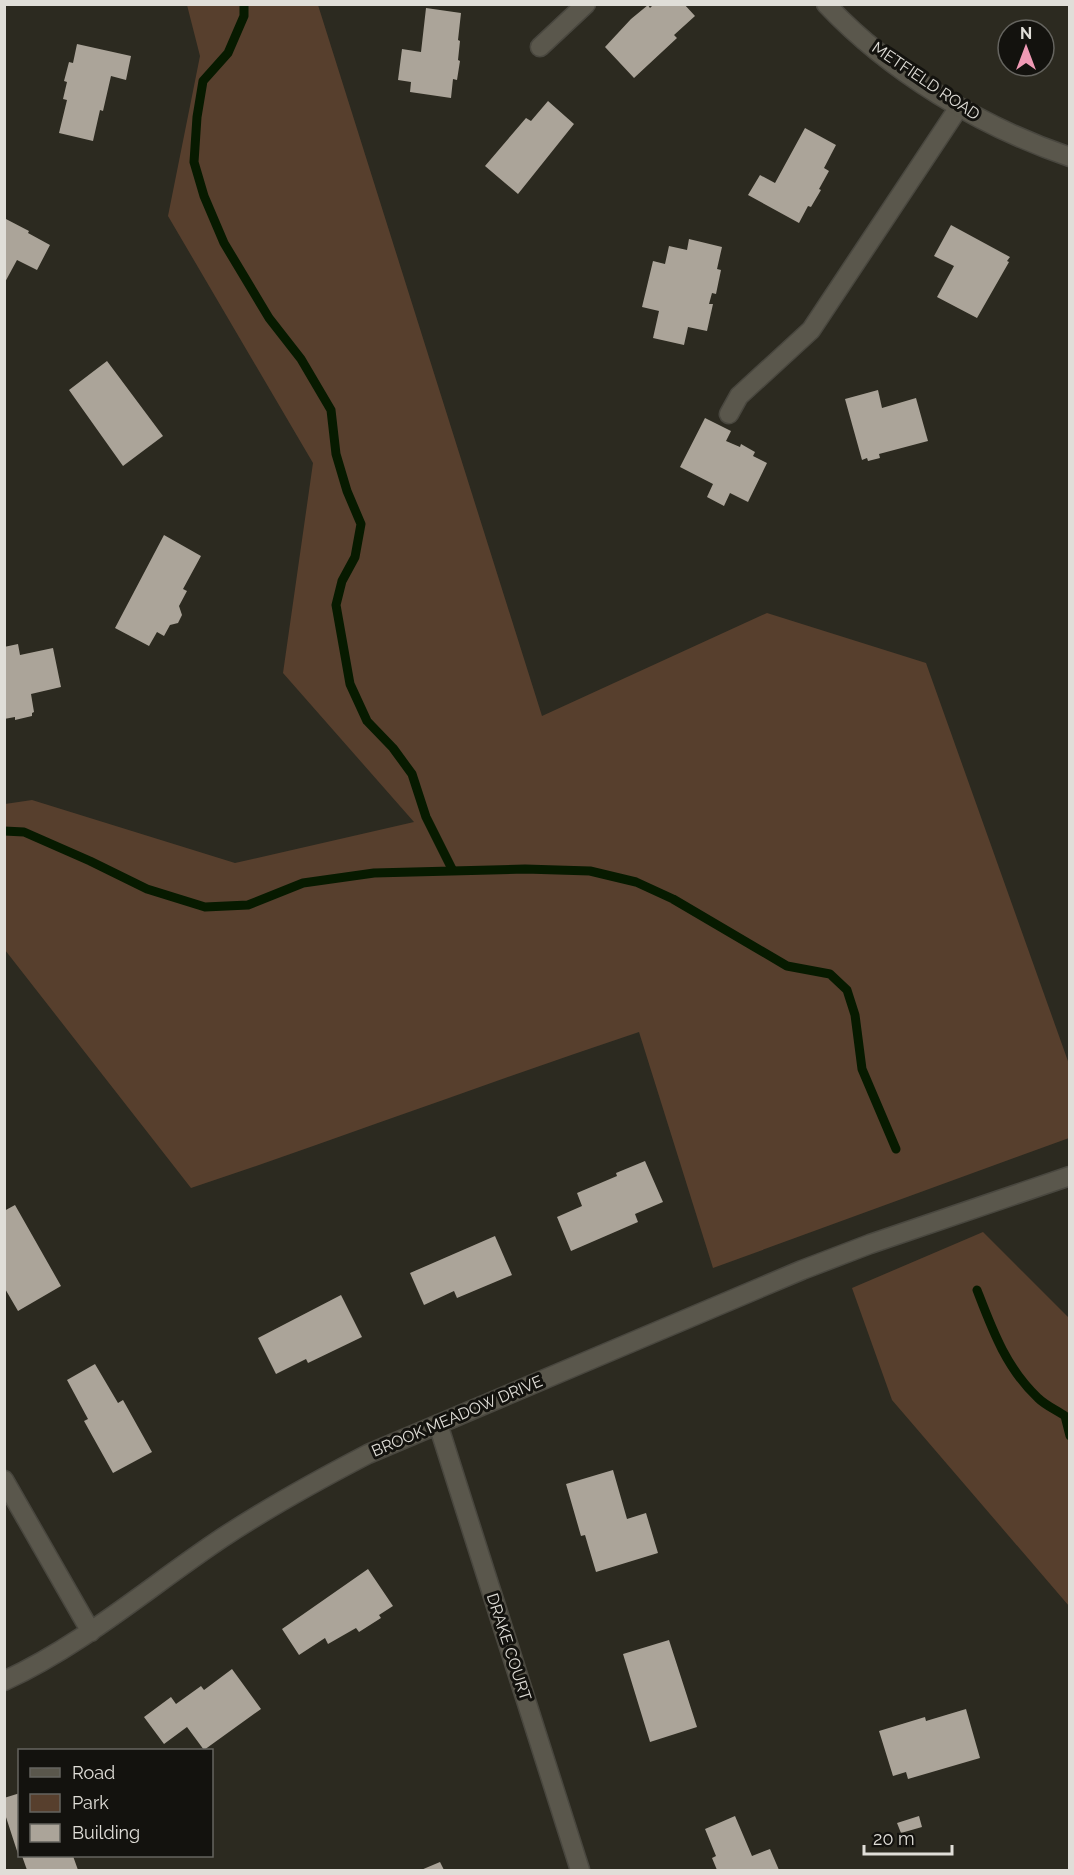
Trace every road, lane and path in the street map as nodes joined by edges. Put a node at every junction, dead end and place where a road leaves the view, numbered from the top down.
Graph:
1 (586, 4) edge
2 (826, 4) edge
3 (540, 47) dead end
4 (959, 107) junction
5 (1070, 157) edge
6 (729, 414) dead end
7 (1070, 1176) edge
8 (438, 1424) junction
9 (4, 1480) edge
10 (91, 1632) junction
11 (4, 1681) edge
12 (580, 1870) edge

1 - 3 street
2 - 4 street, METFIELD ROAD
4 - 5 street, METFIELD ROAD
4 - 6 street
7 - 8 street, BROOK MEADOW DRIVE
8 - 10 street, BROOK MEADOW DRIVE
8 - 12 street, DRAKE COURT
9 - 10 street
10 - 11 street, BROOK MEADOW DRIVE

